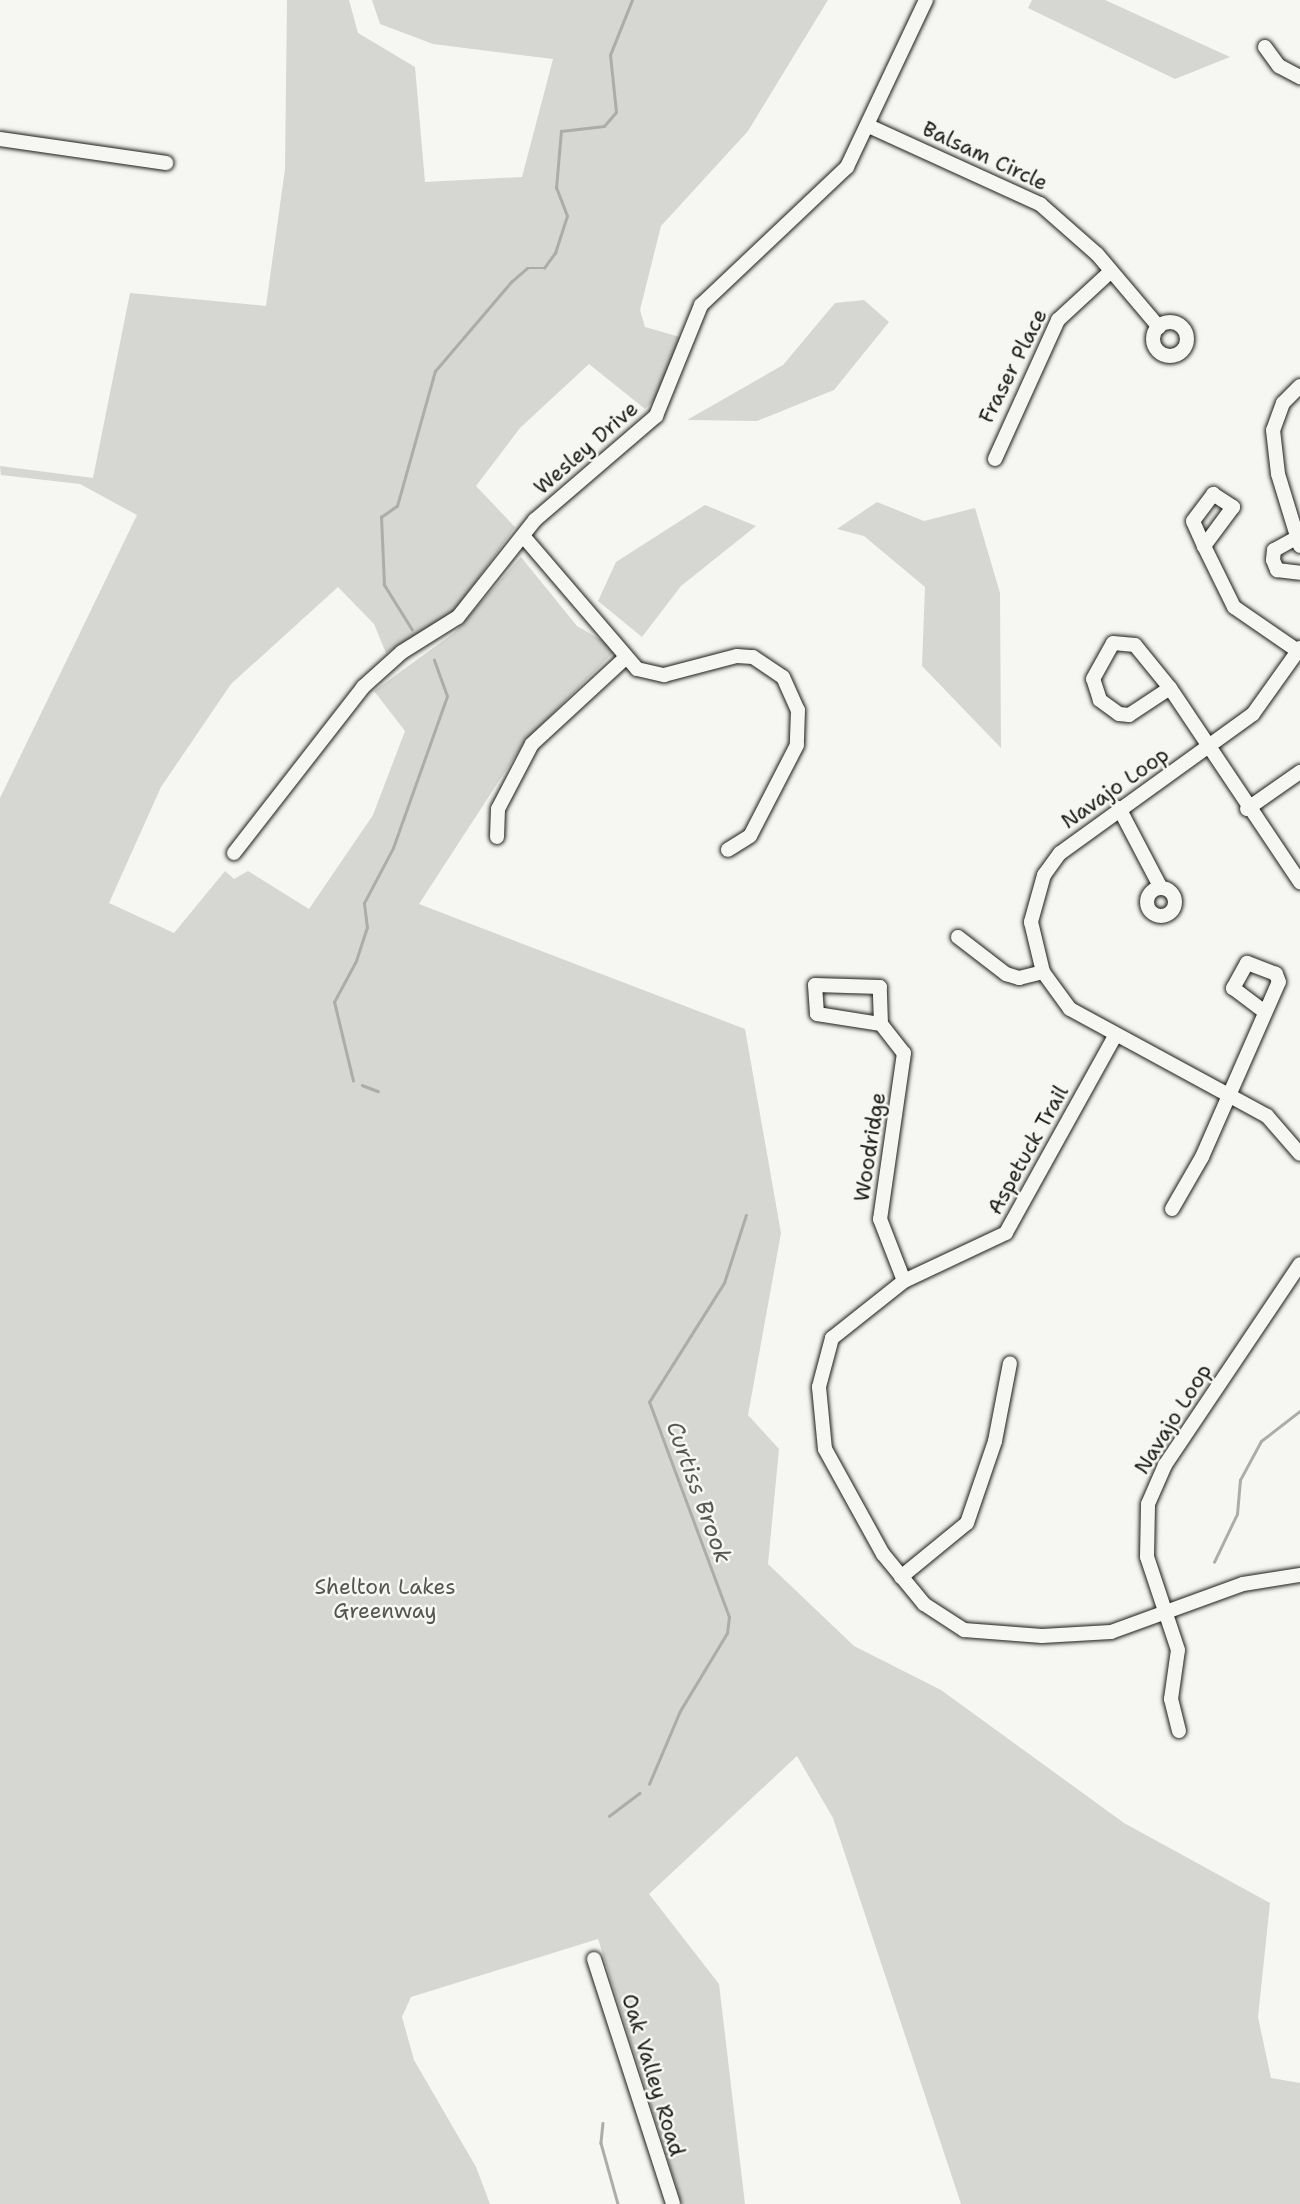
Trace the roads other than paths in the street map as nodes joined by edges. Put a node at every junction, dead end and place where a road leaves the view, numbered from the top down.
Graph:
1 (926, 0) edge
2 (1265, 47) dead end
3 (1300, 77) edge
4 (871, 127) junction
5 (0, 139) edge
6 (166, 163) dead end
7 (1110, 272) junction
8 (1159, 327) dead end
9 (1300, 386) edge
10 (995, 459) dead end
11 (524, 537) junction
12 (1298, 542) edge
13 (1204, 546) dead end
14 (1300, 573) edge
15 (1299, 650) edge
16 (624, 659) junction
17 (1170, 688) junction
18 (1209, 750) junction
19 (1300, 772) edge
20 (1119, 808) junction
21 (1247, 809) junction
22 (497, 837) dead end
23 (728, 850) dead end
24 (234, 853) dead end
25 (1300, 882) edge
26 (1161, 888) dead end
27 (958, 937) dead end
28 (1043, 972) junction
29 (1264, 1011) dead end
30 (881, 1024) junction
31 (1115, 1036) junction
32 (1229, 1096) junction
33 (1299, 1146) edge
34 (1172, 1209) dead end
35 (1300, 1264) edge
36 (905, 1281) junction
37 (1010, 1363) dead end
38 (1300, 1575) edge
39 (901, 1577) junction
40 (1165, 1613) junction
41 (1179, 1731) dead end
42 (594, 1959) dead end
43 (673, 2204) edge

1 - 4 street, Wesley Drive
2 - 3 street
4 - 7 street, Balsam Circle
4 - 11 street, Wesley Drive
5 - 6 street
7 - 8 street, Balsam Circle
7 - 10 street, Fraser Place
9 - 12 street
11 - 16 street
11 - 24 street, Wesley Drive
12 - 14 street
13 - 15 street
15 - 18 street, Navajo Loop
16 - 22 street
16 - 23 street
17 - 17 street
17 - 18 street
18 - 20 street, Navajo Loop
18 - 21 street
19 - 21 street
20 - 26 street
20 - 28 street, Navajo Loop
21 - 25 street
27 - 28 street
28 - 31 street, Navajo Loop
29 - 32 street
30 - 30 street
30 - 36 street, Woodridge
31 - 32 street, Navajo Loop
31 - 36 street, Aspetuck Trail
32 - 33 street, Navajo Loop
32 - 34 street
35 - 40 street, Navajo Loop
36 - 39 street, Aspetuck Trail
37 - 39 street
38 - 40 street, Aspetuck Trail
39 - 40 street, Aspetuck Trail
40 - 41 street, Navajo Loop
42 - 43 street, Oak Valley Road

